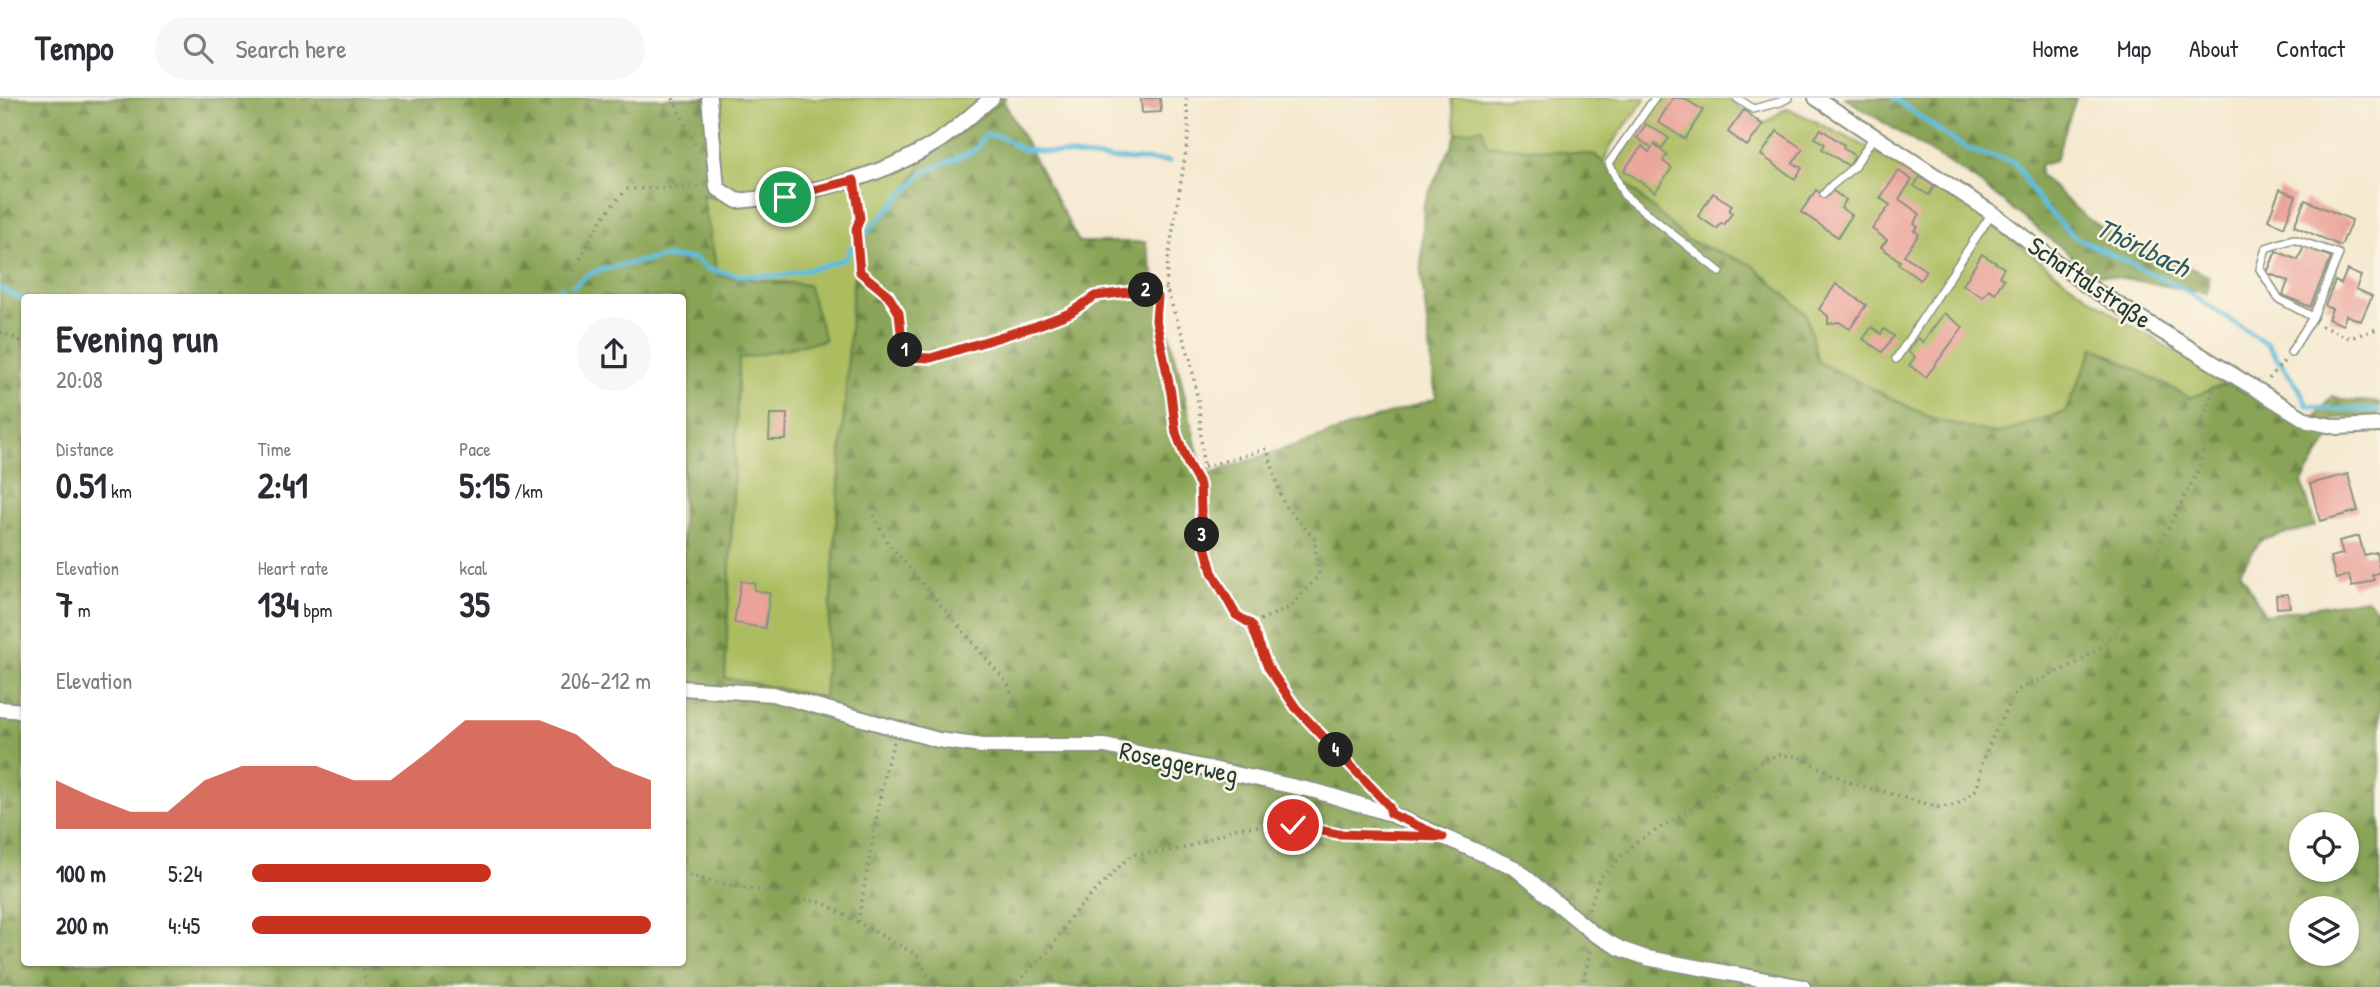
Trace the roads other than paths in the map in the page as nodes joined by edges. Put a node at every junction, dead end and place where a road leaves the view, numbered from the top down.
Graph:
1 (709, 98) edge
2 (992, 98) edge
3 (1655, 98) edge
4 (1737, 98) edge
5 (1788, 98) edge
6 (1816, 98) edge
7 (1874, 136) junction
8 (1824, 194) dead end
9 (1992, 213) junction
10 (1720, 272) dead end
11 (2313, 317) junction
12 (2291, 352) dead end
13 (1896, 359) dead end
14 (2380, 425) edge
15 (686, 688) edge
16 (0, 709) edge
17 (21, 711) edge
18 (1802, 987) edge

1 - 2 street
3 - 10 lane
4 - 5 lane
6 - 7 street, Schaftalstraße
7 - 8 lane
7 - 9 street, Schaftalstraße
9 - 13 lane
9 - 14 street, Schaftalstraße
11 - 11 lane
11 - 12 lane
15 - 18 street, Roseggerweg
16 - 17 street

